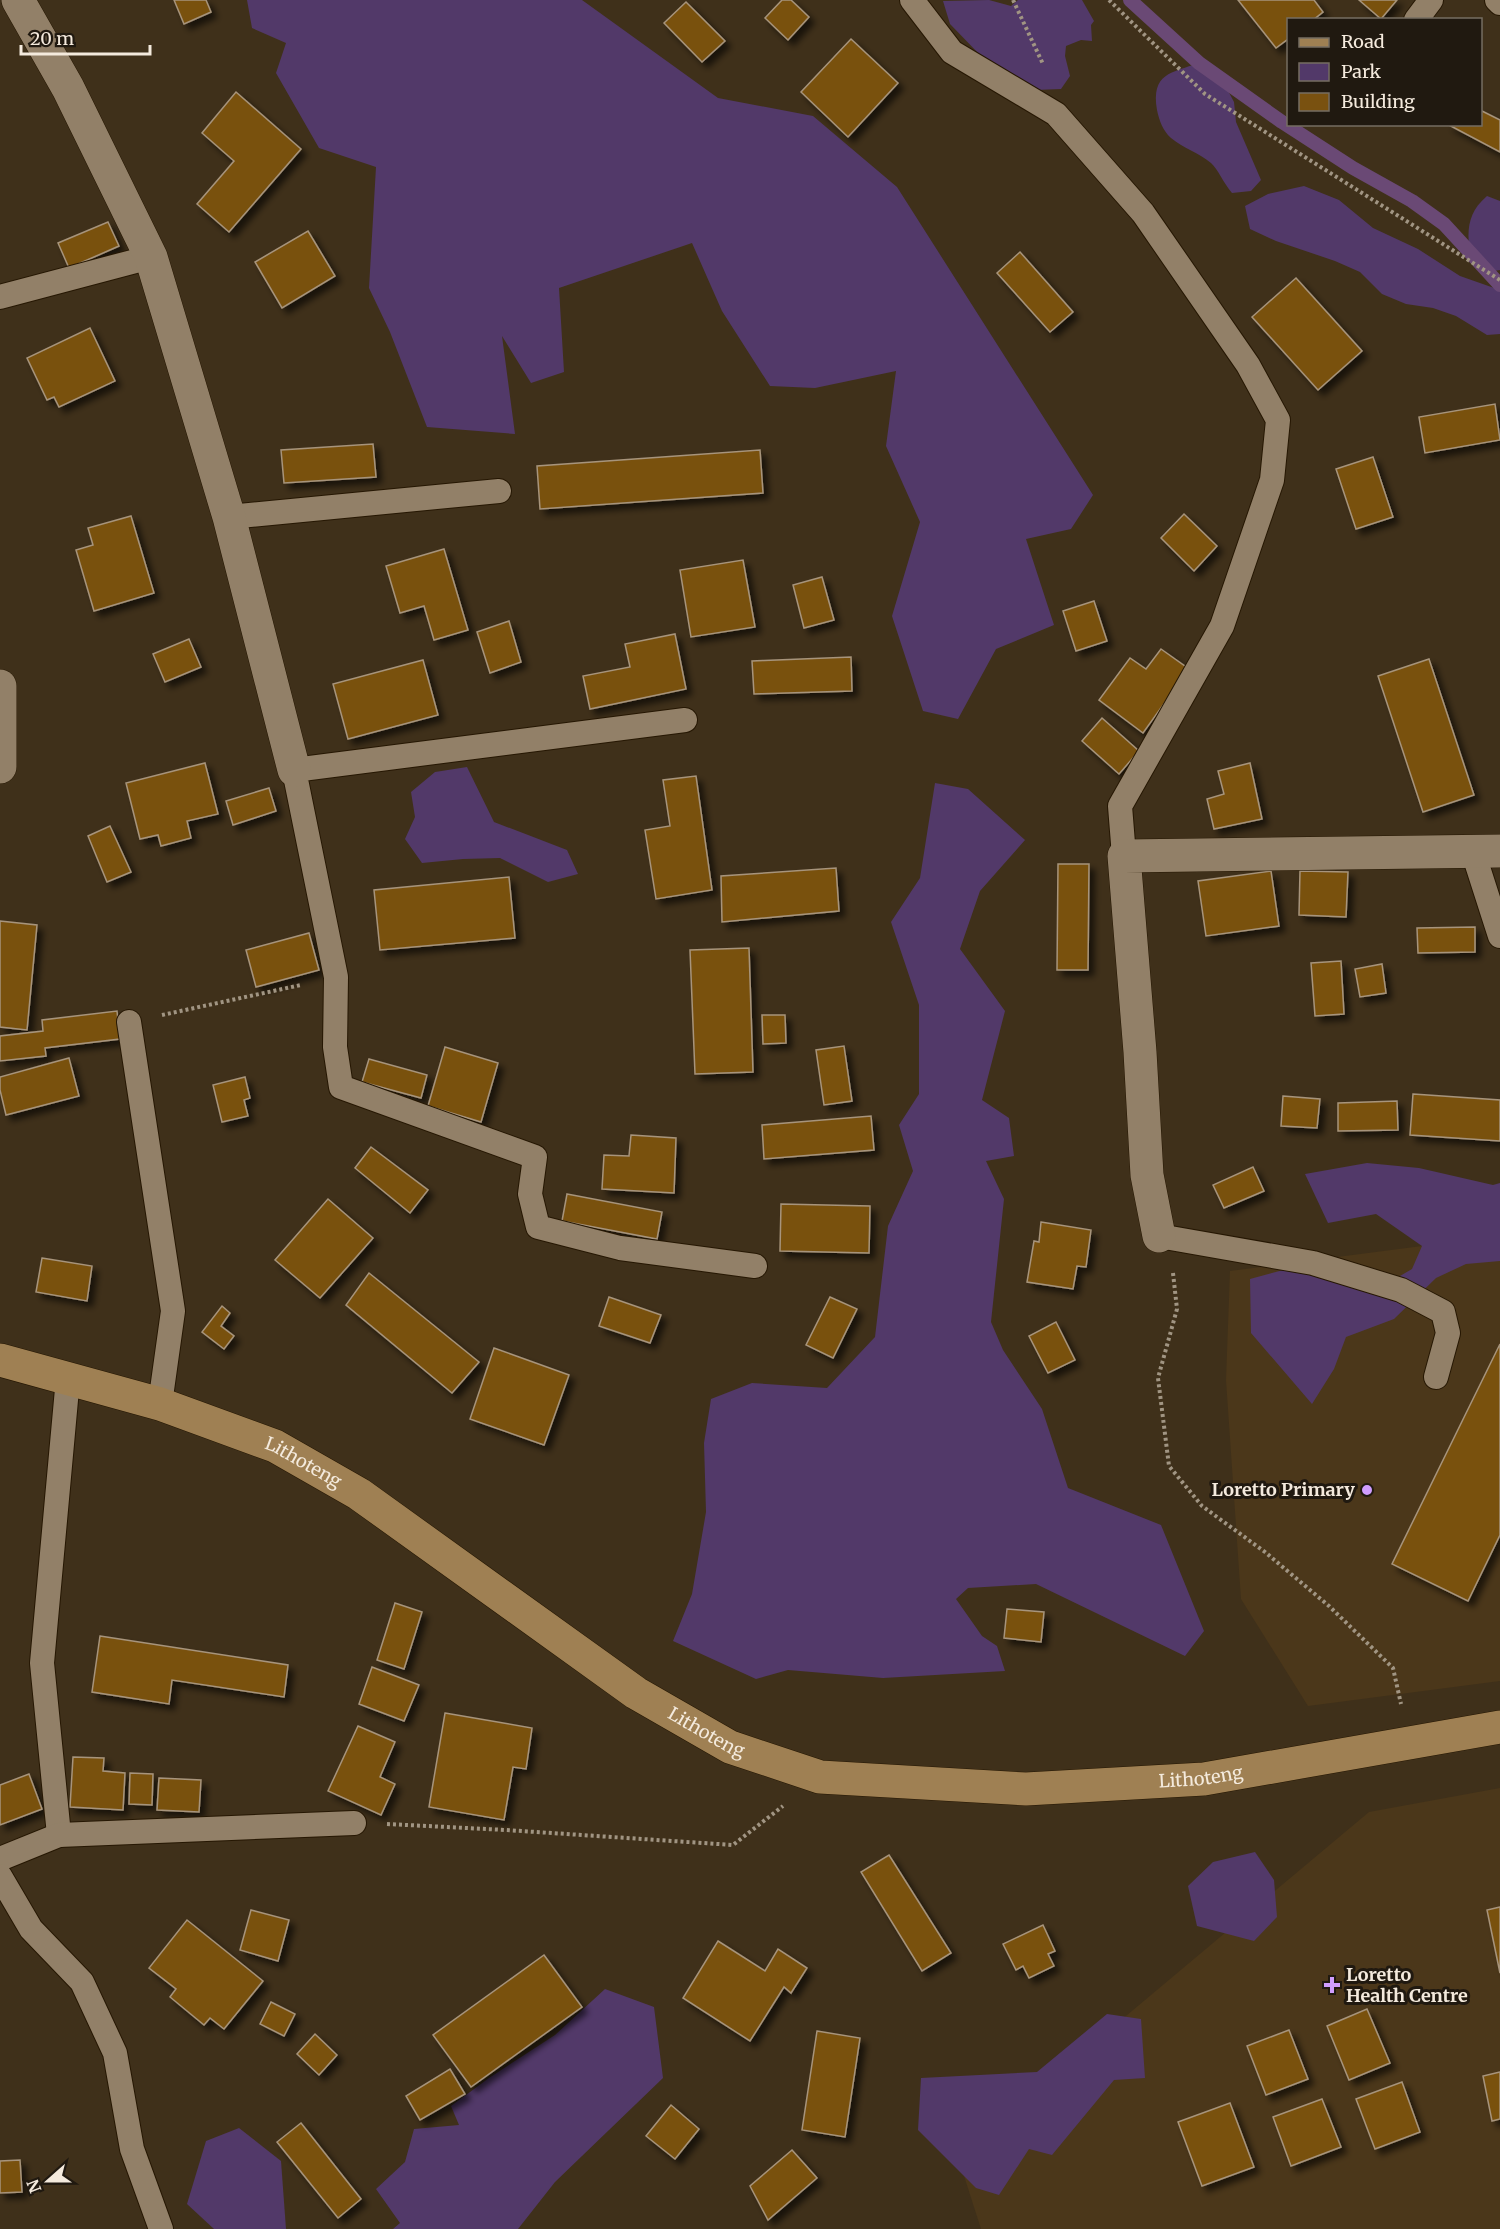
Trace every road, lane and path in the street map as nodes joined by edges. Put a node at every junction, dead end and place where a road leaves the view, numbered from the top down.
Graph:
1 (18, 0) edge
2 (912, 0) edge
3 (1013, 0) edge
4 (1109, 0) edge
5 (1431, 0) edge
6 (1418, 18) edge
7 (1056, 114) junction
8 (151, 257) junction
9 (1500, 280) edge
10 (0, 297) edge
11 (499, 491) dead end
12 (229, 517) junction
13 (0, 686) edge
14 (685, 720) dead end
15 (0, 767) edge
16 (294, 770) junction
17 (1487, 851) edge
18 (1124, 856) junction
19 (1500, 936) edge
20 (336, 977) junction
21 (129, 1022) joint
22 (1159, 1236) junction
23 (755, 1266) dead end
24 (0, 1360) edge
25 (1436, 1377) dead end
26 (68, 1378) junction
27 (160, 1404) junction
28 (1500, 1727) edge
29 (1411, 1743) junction
30 (820, 1777) junction
31 (354, 1823) joint
32 (59, 1835) junction
33 (0, 1859) edge
34 (0, 1876) edge
35 (161, 2229) edge

1 - 8 street
2 - 7 lane
3 - 7 path
4 - 9 path
5 - 6 lane
7 - 18 lane
8 - 10 lane
8 - 12 street
11 - 12 lane
12 - 16 street
13 - 15 street
14 - 16 lane
16 - 20 lane
17 - 18 street
17 - 19 lane
18 - 22 street
20 - 21 path
20 - 23 lane
21 - 27 lane
22 - 25 lane
22 - 29 path
24 - 26 main road, Lithoteng
26 - 27 main road, Lithoteng
26 - 32 lane
27 - 30 main road, Lithoteng
28 - 29 main road, Lithoteng
29 - 30 main road, Lithoteng
30 - 31 path
31 - 32 lane
32 - 33 lane
34 - 35 lane

